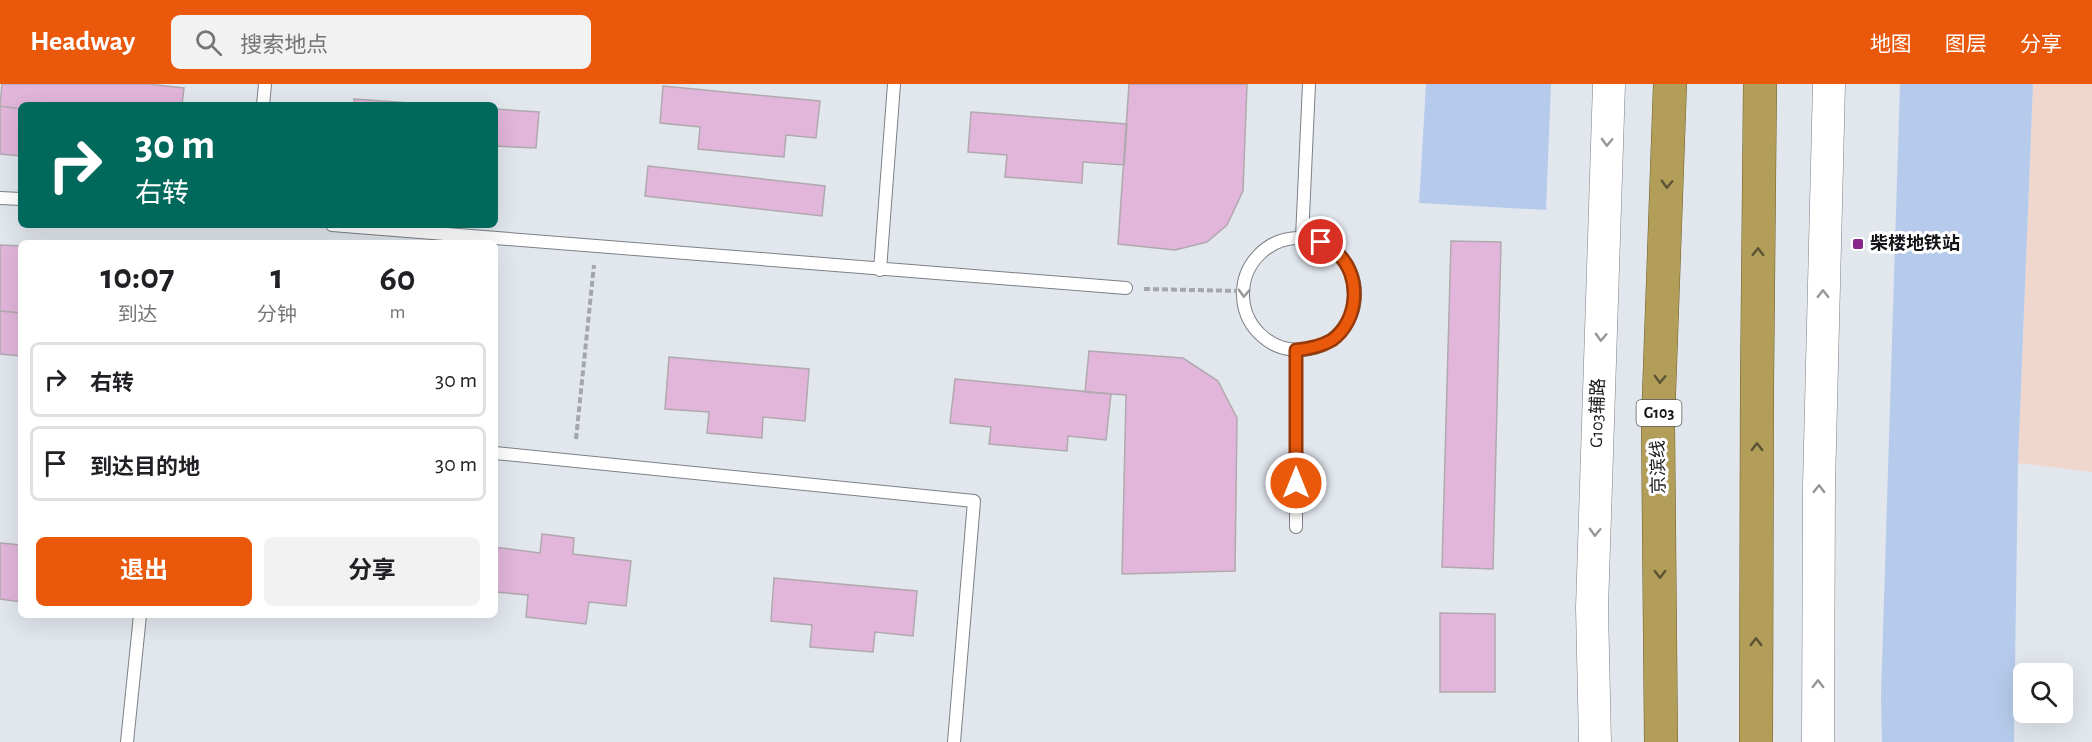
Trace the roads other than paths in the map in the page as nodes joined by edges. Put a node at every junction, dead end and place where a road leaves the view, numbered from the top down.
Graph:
1 (265, 84) edge
2 (894, 84) edge
3 (1309, 84) edge
4 (1609, 84) edge
5 (1670, 84) edge
6 (1760, 84) edge
7 (1829, 84) edge
8 (263, 102) edge
9 (0, 198) edge
10 (18, 200) edge
11 (368, 228) edge
12 (1302, 238) junction
13 (880, 270) junction
14 (1126, 288) road end
15 (1296, 350) junction
16 (498, 453) edge
17 (1296, 527) dead end
18 (140, 618) edge
19 (1661, 696) junction
20 (127, 742) edge
21 (954, 742) edge
22 (1595, 742) edge
23 (1649, 742) edge
24 (1661, 742) edge
25 (1756, 742) edge
26 (1818, 742) edge

1 - 8 lane
2 - 13 lane
3 - 12 lane
4 -> 22 street, G103辅路
5 -> 19 highway, 京滨线 / G103
25 -> 6 highway
26 -> 7 street
9 - 10 lane
11 - 13 lane
12 - 15 lane
12 -> 15 lane
13 - 14 lane
15 - 17 lane
16 - 21 lane
18 - 20 lane
19 - 23 highway
19 - 24 highway, 京滨线 / G103

